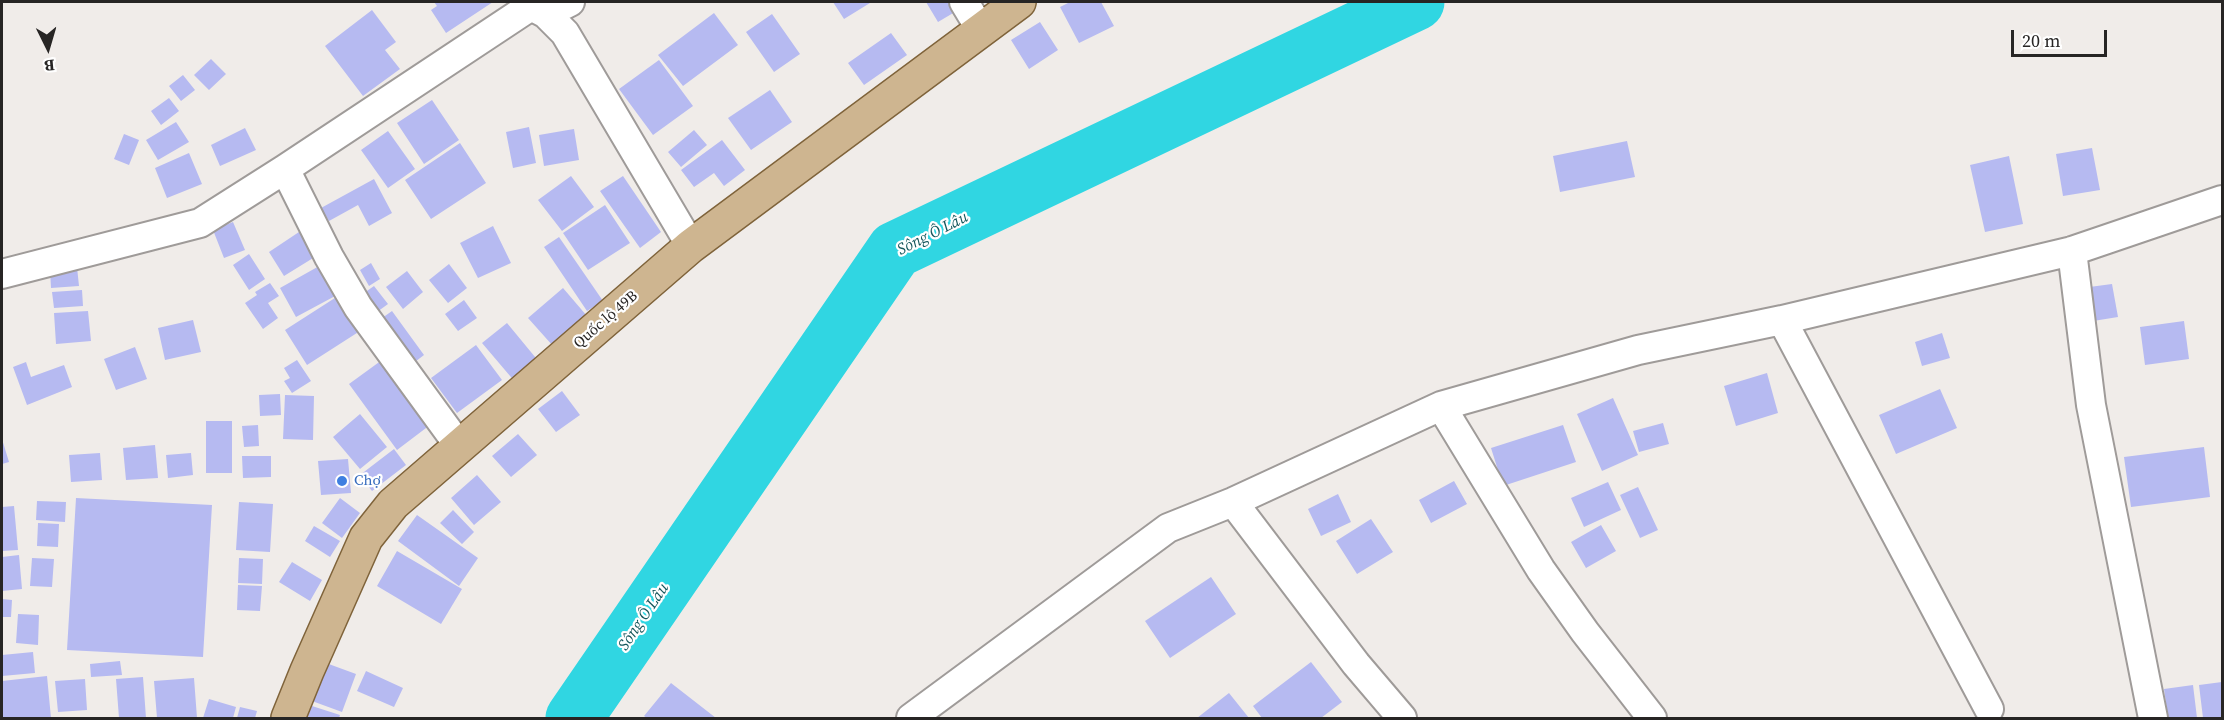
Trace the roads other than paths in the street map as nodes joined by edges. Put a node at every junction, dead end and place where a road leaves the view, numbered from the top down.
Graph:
1 (964, 2) edge
2 (1019, 2) edge
3 (544, 6) edge
4 (981, 30) junction
5 (285, 169) junction
6 (2223, 200) edge
7 (691, 246) junction
8 (2072, 251) junction
9 (2, 274) edge
10 (1782, 320) junction
11 (1441, 406) junction
12 (460, 447) junction
13 (1233, 502) junction
14 (1989, 709) dead end
15 (288, 718) edge
16 (911, 718) edge
17 (1402, 718) edge
18 (1652, 718) edge
19 (2153, 718) edge

1 - 4 street
2 - 4 main road, Quốc lộ 49B
3 - 5 street
3 - 7 street
4 - 7 main road, Quốc lộ 49B
5 - 9 street
5 - 12 street
6 - 8 street
7 - 12 main road, Quốc lộ 49B
8 - 10 street
8 - 19 street
10 - 11 street
10 - 14 street
11 - 13 street
11 - 18 street
12 - 15 main road, Quốc lộ 49B
13 - 16 street
13 - 17 street

